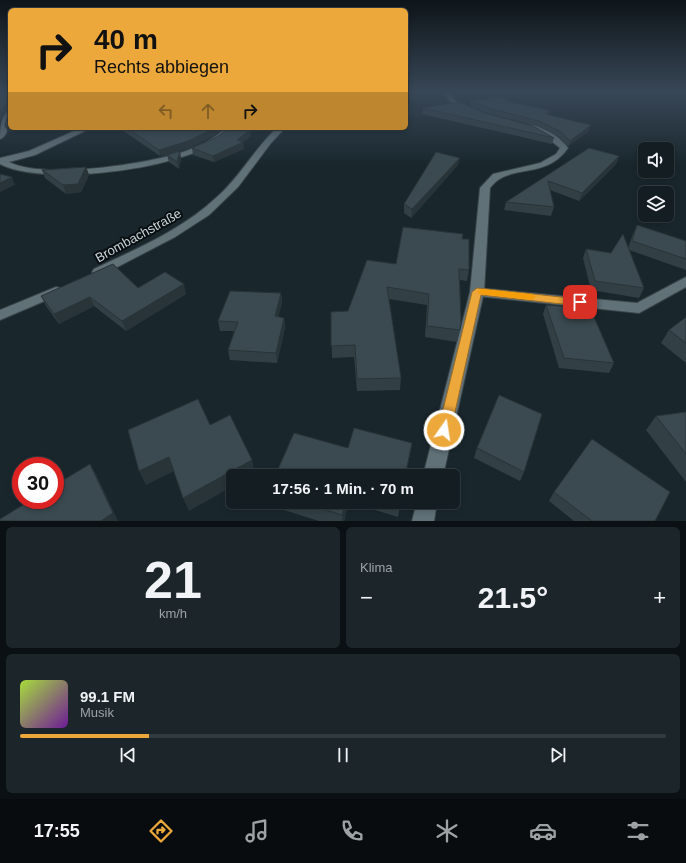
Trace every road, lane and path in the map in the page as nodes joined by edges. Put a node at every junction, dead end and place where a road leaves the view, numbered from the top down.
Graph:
1 (8, 117) edge
2 (514, 123) edge
3 (83, 130) edge
4 (228, 130) edge
5 (279, 130) edge
6 (0, 137) edge
7 (1, 162) edge
8 (91, 276) edge
9 (686, 281) edge
10 (63, 288) edge
11 (477, 292) junction
12 (0, 315) edge
13 (435, 469) edge
14 (426, 509) edge
15 (424, 521) edge

1 - 6 street
2 - 11 street
3 - 7 street
4 - 7 street
5 - 8 street, Brombachstraße
9 - 11 street
10 - 12 street
11 - 13 street
14 - 15 street

